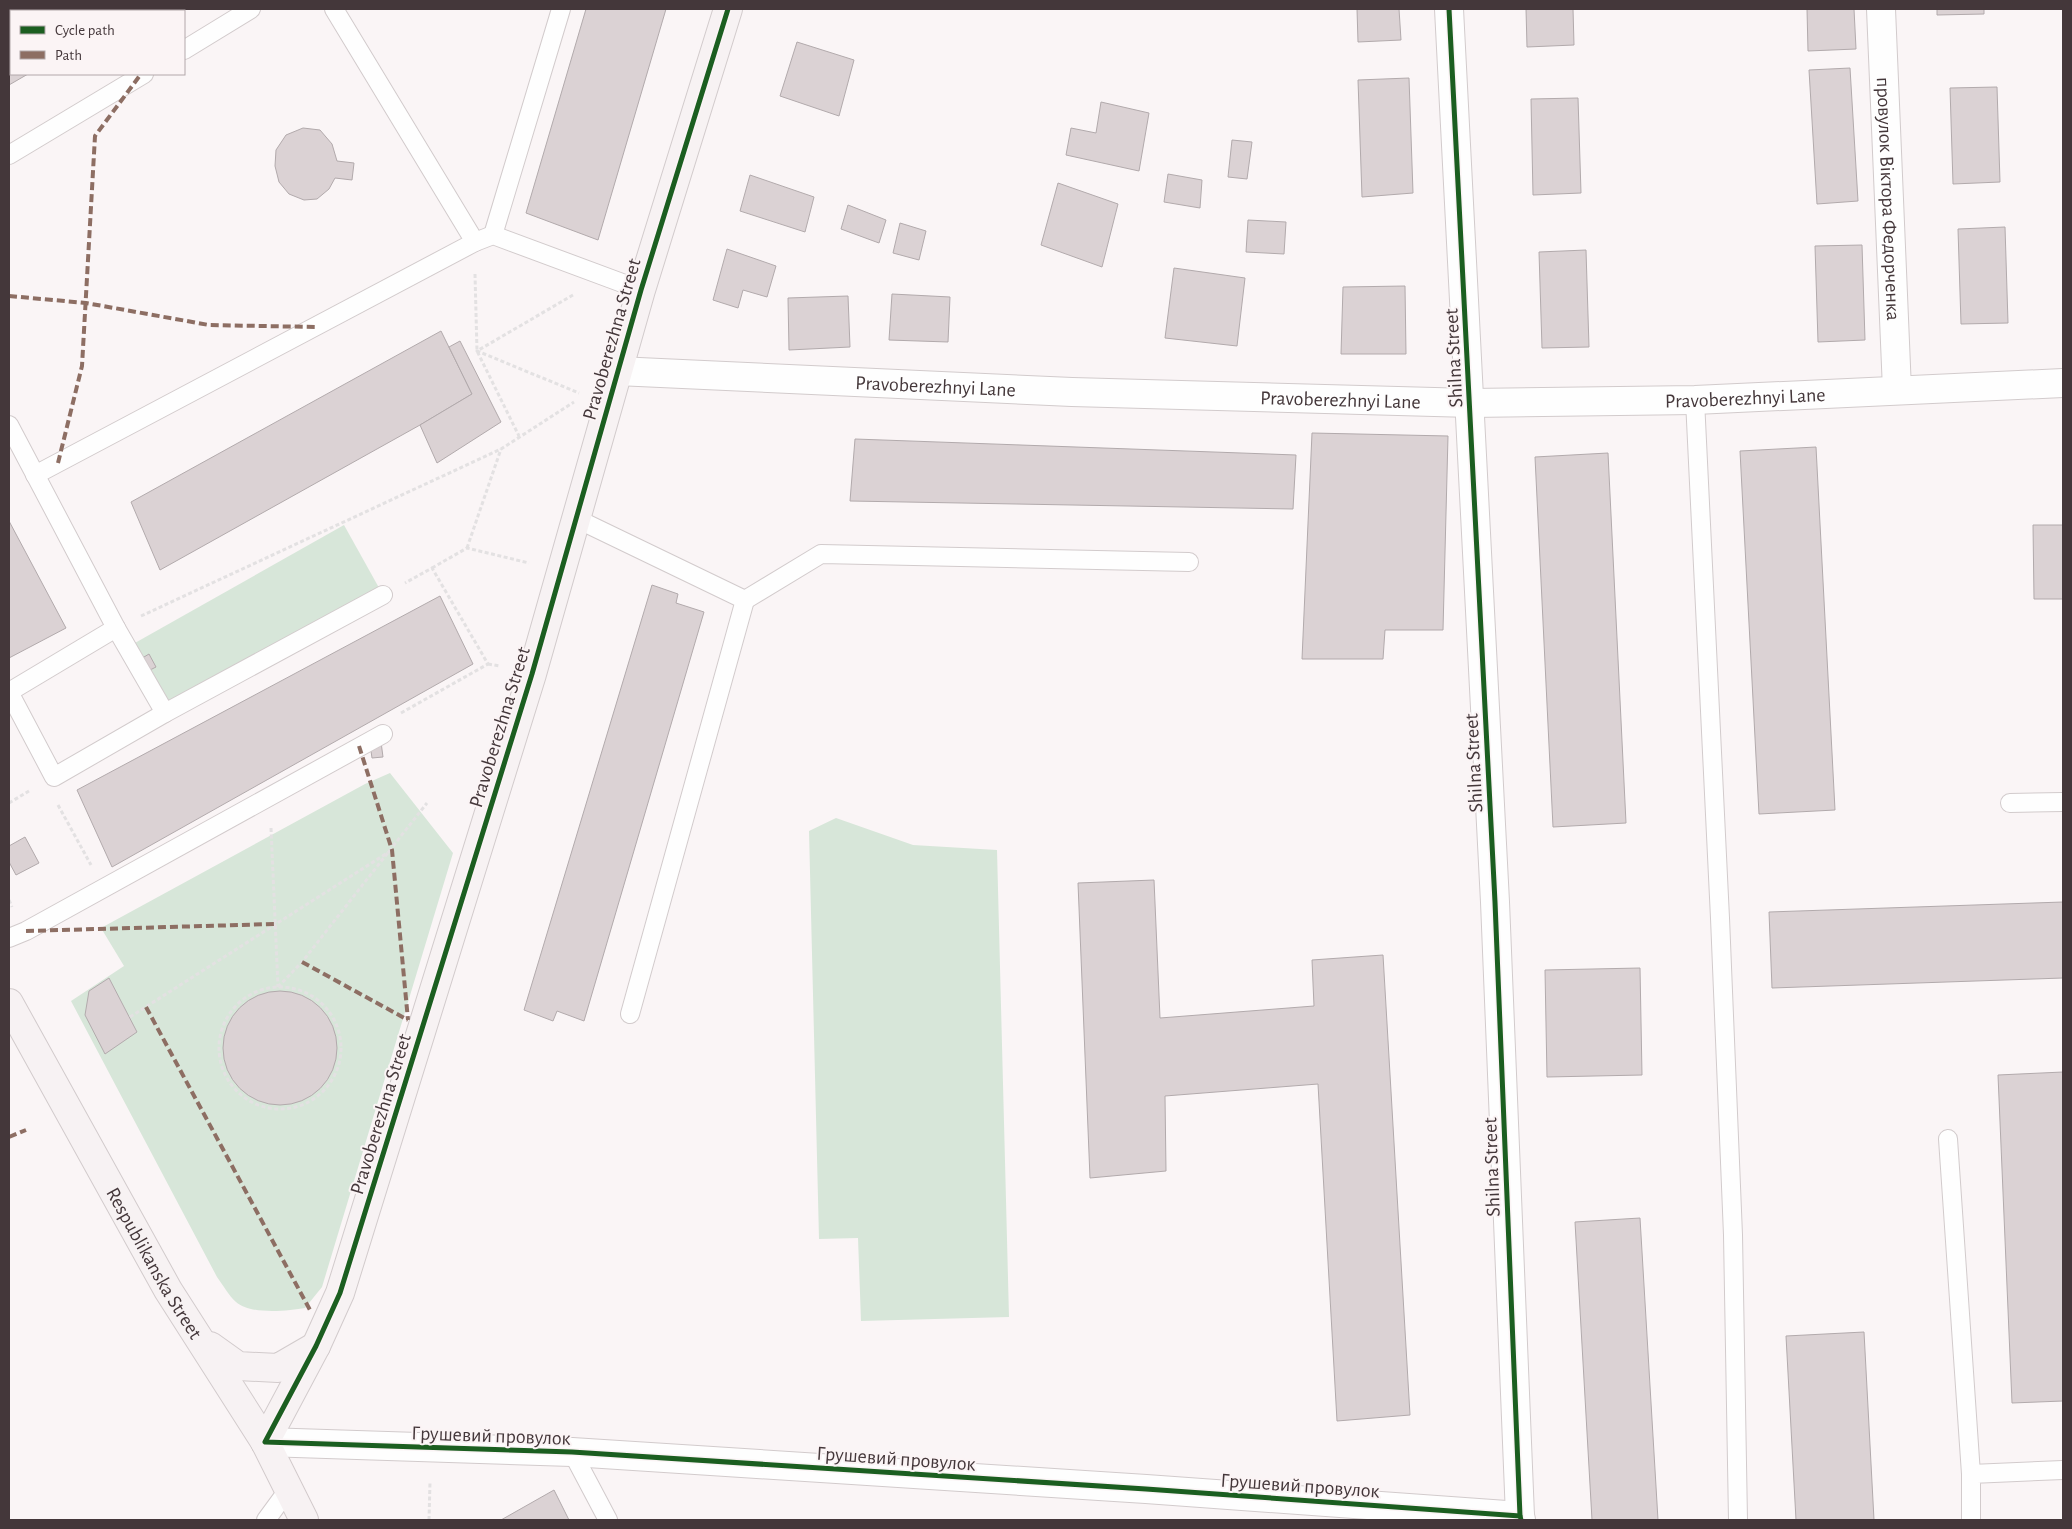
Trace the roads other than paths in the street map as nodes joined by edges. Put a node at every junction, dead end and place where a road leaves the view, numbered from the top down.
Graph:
1 (251, 9) edge
2 (334, 9) edge
3 (561, 9) edge
4 (728, 9) edge
5 (1449, 9) edge
6 (1881, 9) edge
7 (185, 49) edge
8 (142, 75) edge
9 (9, 155) edge
10 (493, 235) junction
11 (474, 242) junction
12 (641, 290) junction
13 (617, 372) junction
14 (2063, 383) edge
15 (1897, 390) junction
16 (1695, 400) junction
17 (1471, 403) junction
18 (9, 425) edge
19 (35, 475) junction
20 (575, 518) junction
21 (1189, 562) dead end
22 (383, 595) dead end
23 (745, 600) junction
24 (116, 628) junction
25 (9, 692) edge
26 (165, 713) junction
27 (383, 734) dead end
28 (2063, 802) edge
29 (2010, 803) dead end
30 (9, 938) edge
31 (9, 1003) edge
32 (630, 1014) dead end
33 (1948, 1139) dead end
34 (200, 1340) junction
35 (316, 1346) junction
36 (265, 1442) junction
37 (572, 1452) junction
38 (2063, 1470) edge
39 (1971, 1474) junction
40 (288, 1490) junction
41 (1520, 1518) edge
42 (266, 1520) edge
43 (304, 1520) edge
44 (608, 1520) edge
45 (1738, 1520) edge
46 (1971, 1520) edge

1 - 7 lane
2 - 11 lane
3 - 10 lane
4 - 12 street, Pravoberezhna Street
5 - 17 street, Shilna Street
6 - 15 street, провулок Віктора Федорченка
8 - 9 lane
10 - 11 lane
10 - 12 lane
11 - 19 lane
12 - 13 street, Pravoberezhna Street
13 - 17 street, Pravoberezhnyi Lane
13 - 20 street, Pravoberezhna Street
14 - 15 street, Pravoberezhnyi Lane
15 - 16 street, Pravoberezhnyi Lane
16 - 17 street, Pravoberezhnyi Lane
16 - 45 lane
17 - 41 street, Shilna Street
18 - 19 lane
19 - 24 lane
20 - 23 lane
20 - 35 street, Pravoberezhna Street
21 - 23 lane
22 - 26 lane
23 - 32 lane
24 - 25 lane
24 - 26 lane
25 - 26 lane
27 - 30 lane
28 - 29 lane
31 - 34 street, Respublikanska Street
33 - 39 lane
34 - 35 street
34 - 36 street, Respublikanska Street
35 - 36 street, Pravoberezhna Street
36 - 37 street, Грушевий провулок
36 - 40 street, Respublikanska Street
37 - 41 street, Грушевий провулок
37 - 44 lane
38 - 39 lane
39 - 46 lane
40 - 42 lane
40 - 43 street, Respublikanska Street

